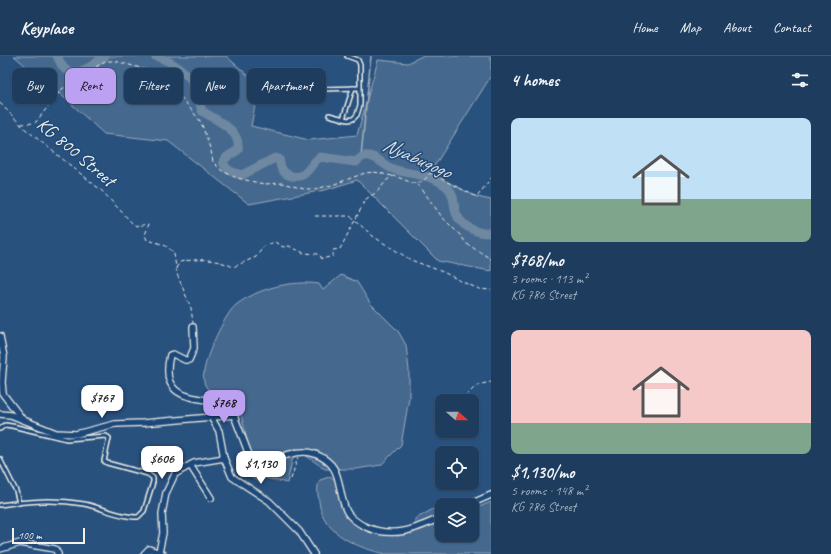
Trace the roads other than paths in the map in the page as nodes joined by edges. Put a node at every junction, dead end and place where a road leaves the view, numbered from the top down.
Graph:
1 (347, 56) edge
2 (353, 88) junction
3 (359, 88) junction
4 (326, 89) edge
5 (329, 115) dead end
6 (343, 119) junction
7 (193, 327) road end
8 (0, 336) edge
9 (0, 414) edge
10 (234, 415) junction
11 (212, 417) junction
12 (23, 420) junction
13 (0, 429) edge
14 (224, 458) junction
15 (0, 459) edge
16 (190, 465) junction
17 (491, 495) edge
18 (211, 498) dead end
19 (479, 500) edge
20 (19, 503) junction
21 (0, 505) edge
22 (435, 520) edge
23 (0, 549) edge
24 (161, 553) edge
25 (58, 554) edge
26 (144, 554) edge
27 (314, 554) edge

1 - 3 lane
2 - 3 lane
2 - 4 lane
2 - 6 lane
3 - 6 lane
5 - 6 lane
7 - 10 street
8 - 12 street
9 - 12 street
10 - 11 street
10 - 22 street
11 - 12 street
11 - 14 street
13 - 20 lane
14 - 16 street
14 - 27 street
15 - 20 lane
16 - 18 street
16 - 24 street
17 - 19 street
20 - 21 lane
23 - 25 street
24 - 26 street

